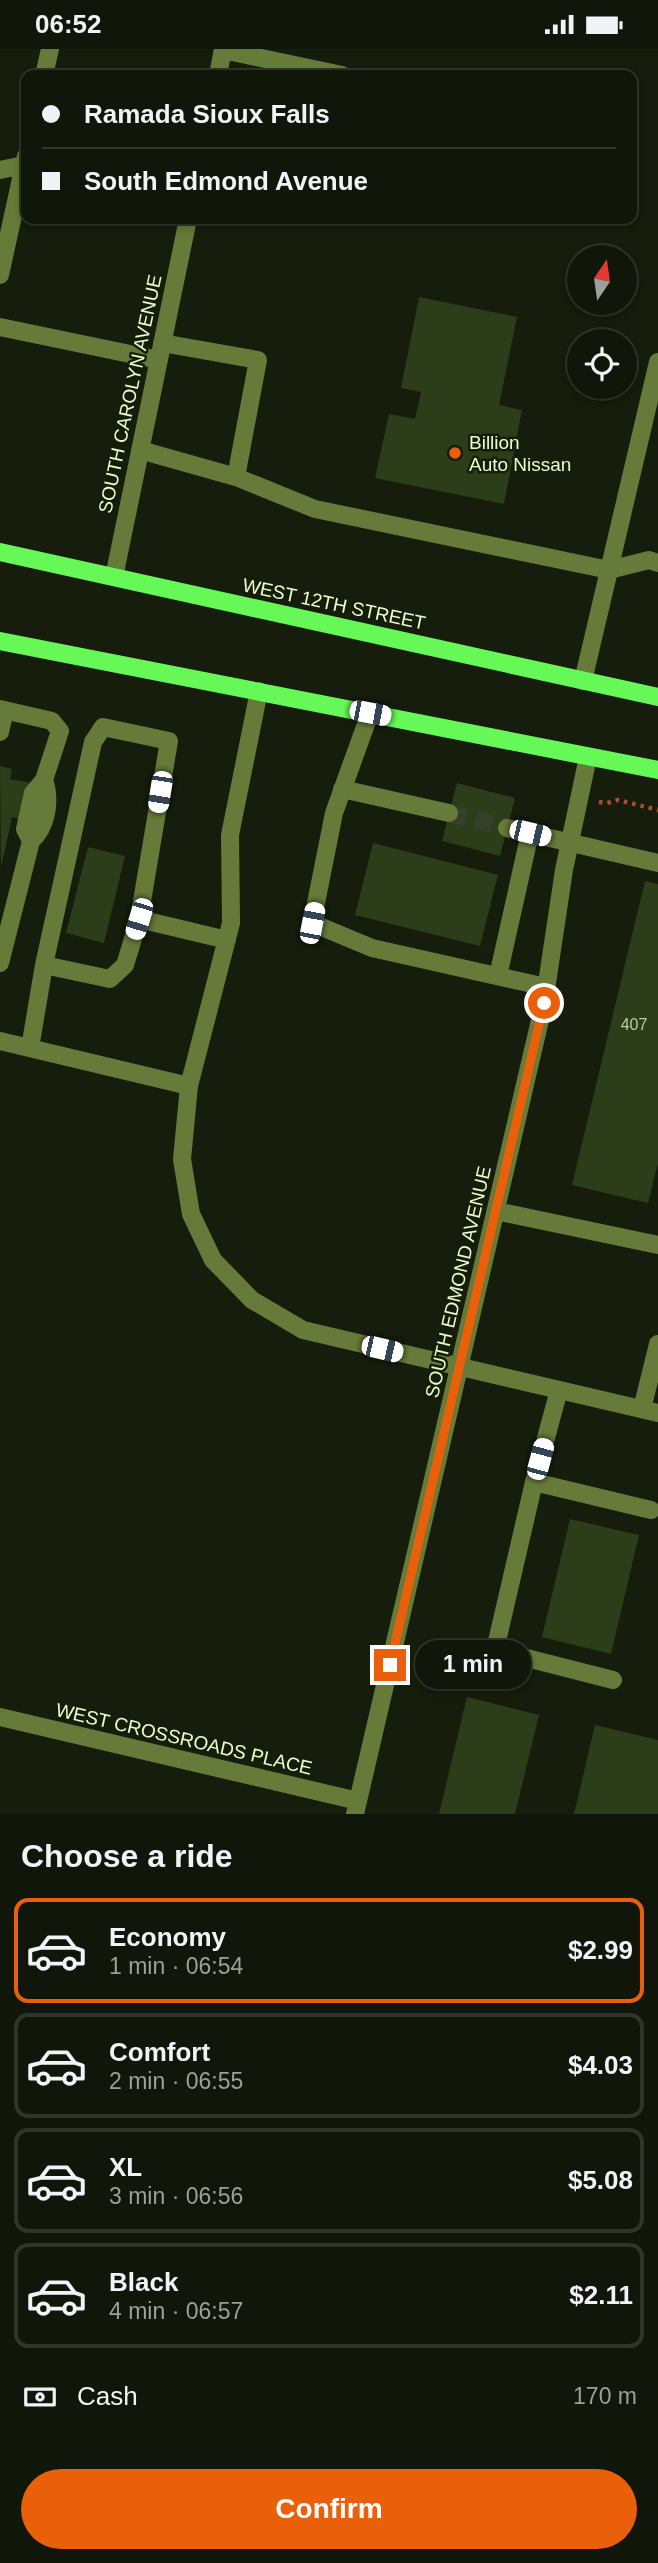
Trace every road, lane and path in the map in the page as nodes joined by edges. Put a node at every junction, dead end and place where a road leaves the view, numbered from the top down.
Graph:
1 (50, 49) edge
2 (223, 50) edge
3 (290, 56) edge
4 (45, 70) edge
5 (219, 70) edge
6 (328, 70) edge
7 (21, 162) edge
8 (0, 170) edge
9 (21, 178) edge
10 (187, 224) edge
11 (0, 275) edge
12 (0, 327) edge
13 (161, 352) junction
14 (658, 362) edge
15 (140, 450) junction
16 (236, 477) junction
17 (0, 552) edge
18 (658, 563) edge
19 (609, 570) junction
20 (114, 577) junction
21 (0, 641) edge
22 (583, 681) junction
23 (259, 691) junction
24 (658, 697) edge
25 (2, 709) edge
26 (370, 713) junction
27 (0, 731) edge
28 (588, 757) junction
29 (658, 770) edge
30 (342, 789) junction
31 (607, 803) dead end
32 (658, 810) edge
33 (449, 813) tunnel mouth
34 (507, 828) tunnel mouth
35 (530, 833) junction
36 (570, 843) junction
37 (658, 863) edge
38 (139, 919) junction
39 (227, 940) junction
40 (0, 963) edge
41 (44, 965) junction
42 (498, 976) junction
43 (546, 987) junction
44 (0, 1041) edge
45 (30, 1048) junction
46 (189, 1086) junction
47 (496, 1211) junction
48 (658, 1245) edge
49 (658, 1344) edge
50 (460, 1367) junction
51 (559, 1390) junction
52 (650, 1411) edge
53 (534, 1482) junction
54 (651, 1510) dead end
55 (613, 1680) dead end
56 (0, 1717) edge
57 (357, 1807) edge

1 - 4 street
2 - 3 street
2 - 5 street
3 - 6 street
7 - 8 street
9 - 11 street
10 - 13 street, SOUTH CAROLYN AVENUE
12 - 13 street
13 - 15 street, SOUTH CAROLYN AVENUE
13 - 16 street
14 - 19 street
15 - 16 street
15 - 20 street, SOUTH CAROLYN AVENUE
16 - 19 street
17 - 20 main road, WEST 12TH STREET
18 - 19 street
19 - 22 street
20 - 22 main road, WEST 12TH STREET
21 - 23 main road
22 - 24 main road, WEST 12TH STREET
23 - 26 main road
23 - 39 street
25 - 27 street
25 - 40 street
26 - 28 main road
26 - 30 street
28 - 29 main road
28 - 36 street, SOUTH EDMOND AVENUE
30 - 33 street
30 - 42 street
31 - 32 path
34 - 35 street
35 - 36 street
35 - 42 street
36 - 37 street
36 - 43 street, SOUTH EDMOND AVENUE
38 - 39 street
38 - 41 street
38 - 41 street
39 - 46 street
41 - 45 street
42 - 43 street
43 - 47 street, SOUTH EDMOND AVENUE
44 - 45 street
45 - 46 street
46 - 50 street
47 - 48 street
47 - 50 street, SOUTH EDMOND AVENUE
49 - 52 street
50 - 51 street
50 - 57 street, SOUTH EDMOND AVENUE
51 - 52 street
51 - 53 street
53 - 54 street
53 - 55 street
56 - 57 street, WEST CROSSROADS PLACE

